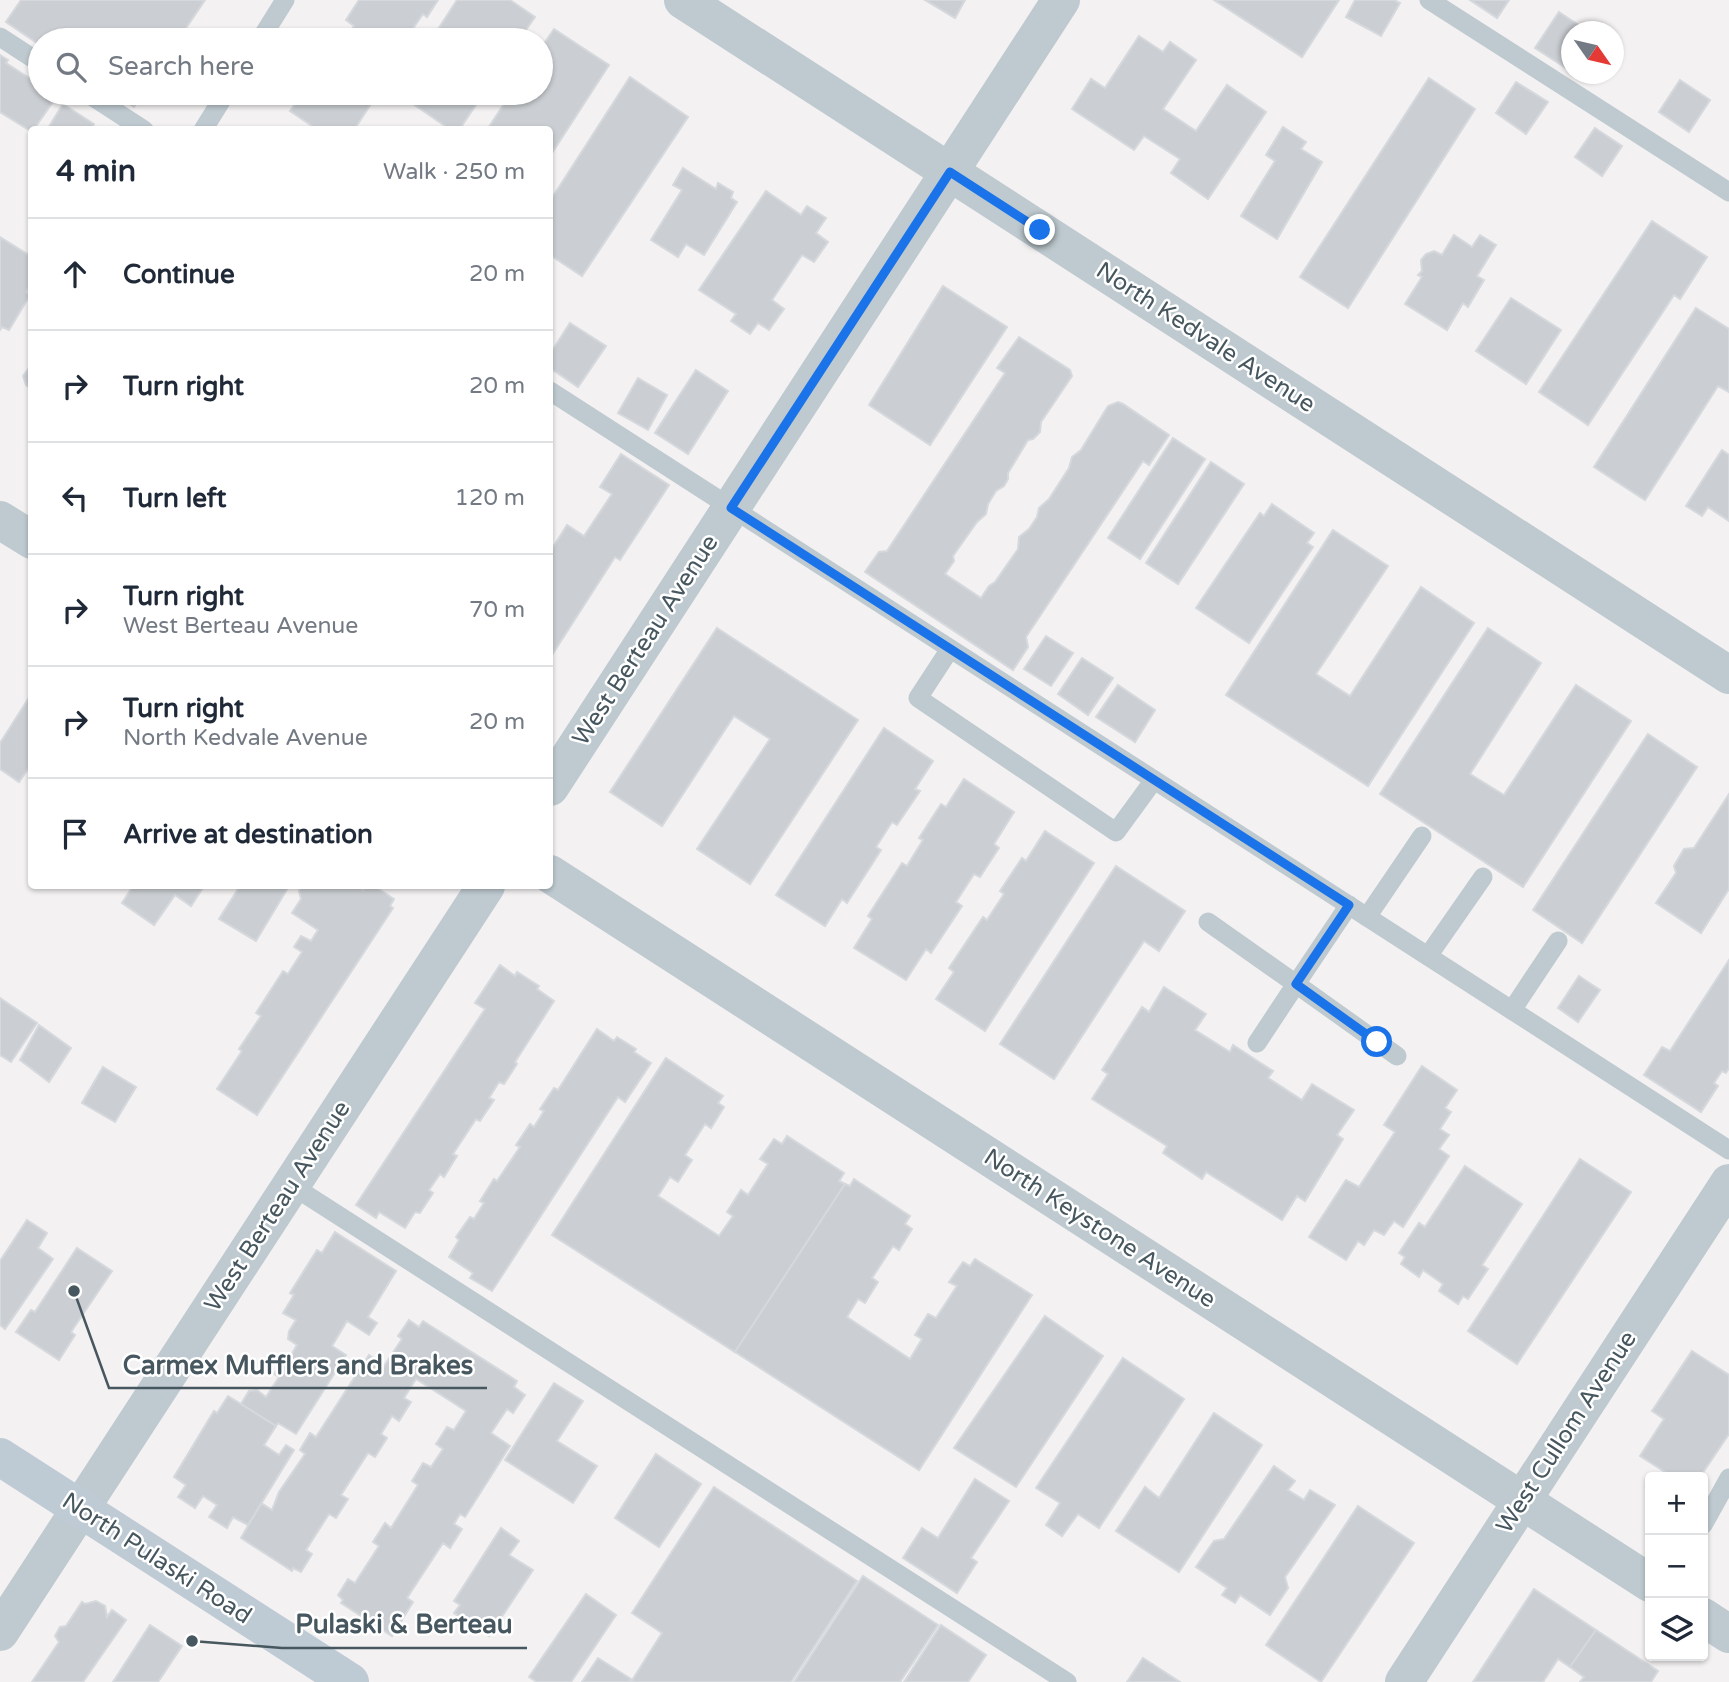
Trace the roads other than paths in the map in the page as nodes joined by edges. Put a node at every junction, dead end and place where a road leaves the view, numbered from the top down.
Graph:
1 (285, 0) edge
2 (683, 0) edge
3 (1061, 0) edge
4 (1429, 0) edge
5 (268, 28) edge
6 (0, 37) edge
7 (28, 55) edge
8 (105, 105) edge
9 (219, 105) edge
10 (138, 126) edge
11 (205, 126) edge
12 (950, 172) junction
13 (1727, 187) edge
14 (553, 393) edge
15 (731, 508) junction
16 (0, 520) edge
17 (28, 538) edge
18 (950, 649) junction
19 (1729, 675) edge
20 (1154, 779) junction
21 (553, 782) edge
22 (1422, 836) dead end
23 (553, 876) edge
24 (1483, 877) dead end
25 (484, 889) edge
26 (1349, 905) junction
27 (1367, 917) junction
28 (1208, 922) dead end
29 (1558, 941) dead end
30 (1428, 956) junction
31 (1296, 984) junction
32 (1512, 1010) junction
33 (1257, 1043) dead end
34 (1397, 1056) dead end
35 (1729, 1150) edge
36 (1729, 1183) edge
37 (291, 1185) junction
38 (0, 1457) edge
39 (1729, 1478) edge
40 (1522, 1501) junction
41 (80, 1509) junction
42 (1708, 1516) edge
43 (1645, 1580) edge
44 (1708, 1620) edge
45 (0, 1632) edge
46 (1729, 1634) edge
47 (350, 1682) edge
48 (1067, 1682) edge
49 (1404, 1682) edge

1 - 5 lane
2 - 12 street, North Kedvale Avenue
3 - 12 street, West Berteau Avenue
4 - 13 lane
6 - 7 lane
8 - 10 lane
9 - 11 lane
12 - 15 street, West Berteau Avenue
12 - 19 street, North Kedvale Avenue
14 - 15 lane
15 - 18 lane
15 - 21 street, West Berteau Avenue
16 - 17 street
18 - 20 lane
18 - 20 lane
20 - 26 lane
22 - 27 lane
23 - 40 street, North Keystone Avenue
24 - 30 lane
25 - 37 street, West Berteau Avenue
26 - 27 lane
26 - 31 lane
27 - 30 lane
28 - 31 lane
29 - 32 lane
30 - 32 lane
31 - 33 lane
31 - 34 lane
32 - 35 lane
36 - 40 street, West Cullom Avenue
37 - 41 street, West Berteau Avenue
37 - 48 lane
38 - 41 main road, North Pulaski Road
39 - 42 lane
40 - 43 street, North Keystone Avenue
40 - 49 street, West Cullom Avenue
41 - 45 street, West Berteau Avenue
41 - 47 main road, North Pulaski Road
44 - 46 street

